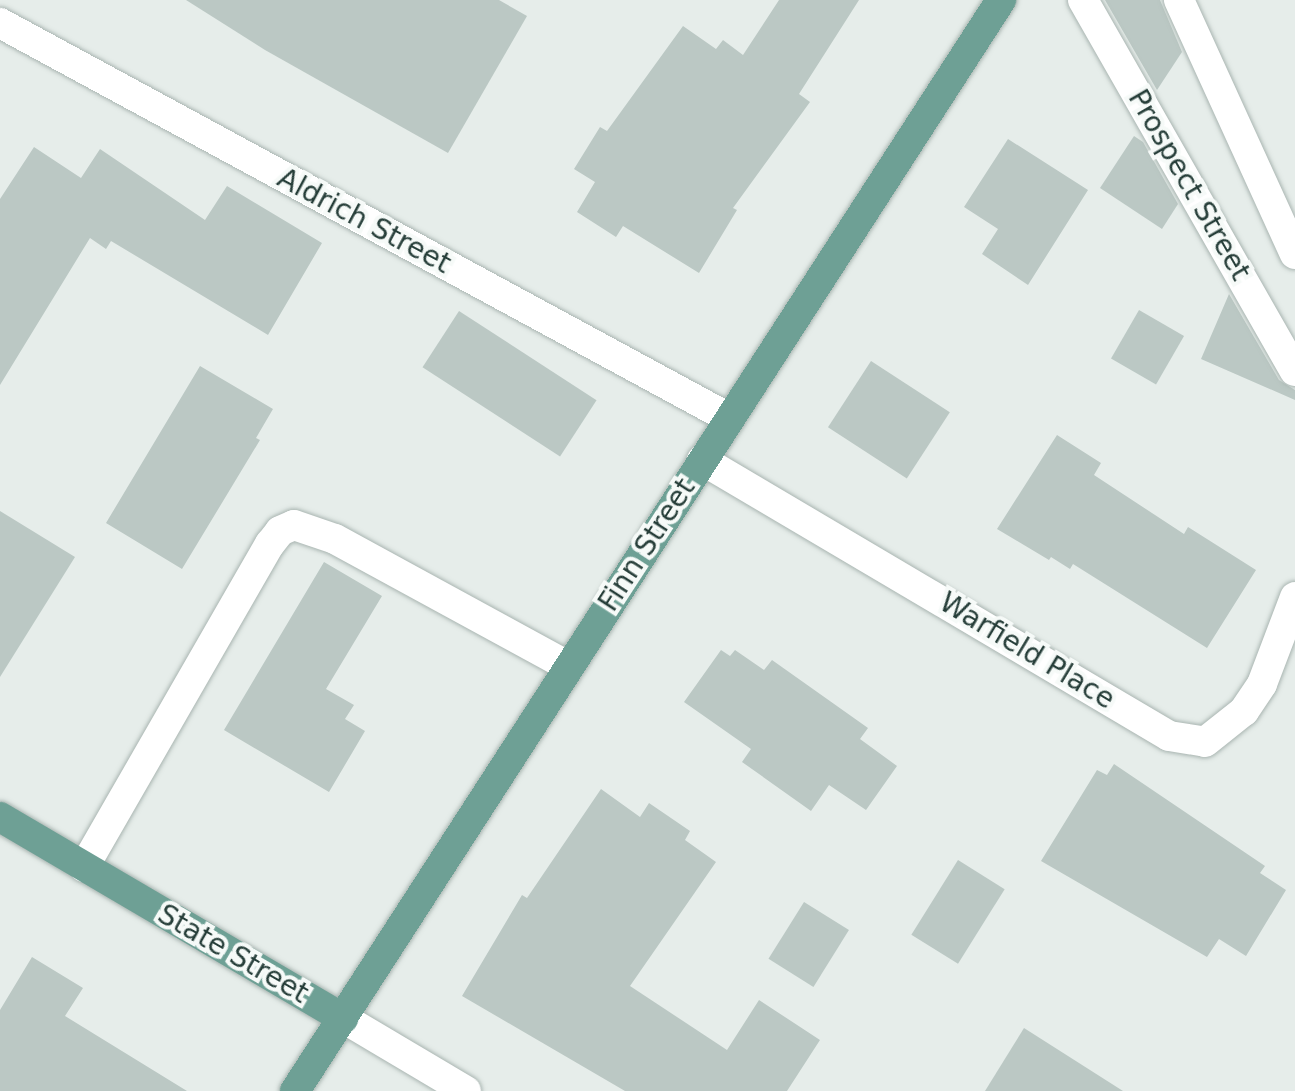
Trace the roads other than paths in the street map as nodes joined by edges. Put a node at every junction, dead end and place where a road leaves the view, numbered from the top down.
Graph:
1 (1001, 0) edge
2 (1083, 0) edge
3 (1179, 0) edge
4 (0, 23) edge
5 (1295, 254) edge
6 (1295, 371) edge
7 (729, 418) junction
8 (702, 460) junction
9 (1295, 597) edge
10 (568, 666) junction
11 (0, 818) edge
12 (84, 868) junction
13 (342, 1018) junction
14 (295, 1091) edge
15 (466, 1091) edge

1 - 7 main road, Finn Street
2 - 6 street, Prospect Street
3 - 5 street, Prospect Street
4 - 7 street, Aldrich Street
7 - 8 main road, Finn Street
8 - 9 street, Warfield Place
8 - 10 main road, Finn Street
10 - 12 street
10 - 13 main road, Finn Street
11 - 12 main road, State Street
12 - 13 main road, State Street
13 - 14 main road, Finn Street
13 - 15 street, State Street

